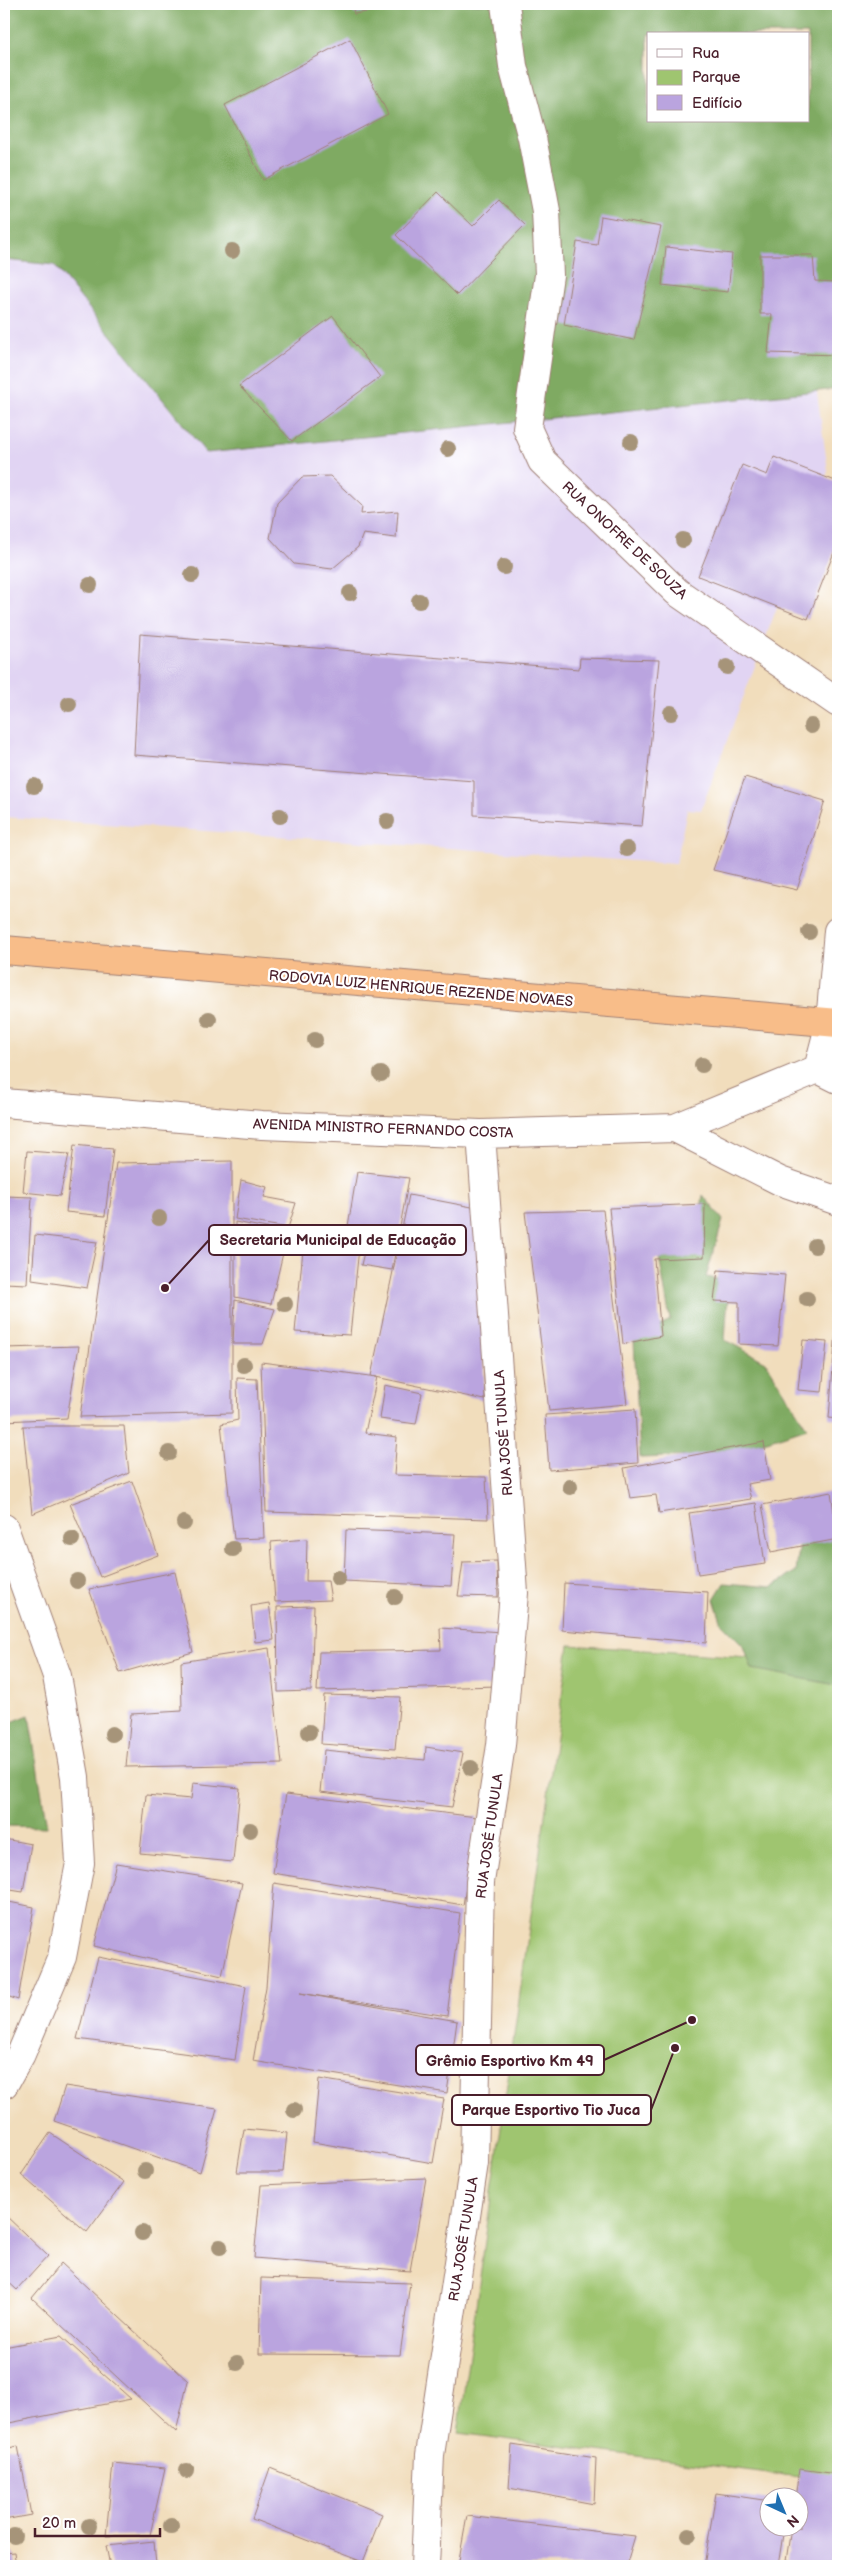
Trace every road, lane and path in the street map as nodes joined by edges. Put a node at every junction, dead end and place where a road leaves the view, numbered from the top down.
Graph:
1 (505, 4) edge
2 (838, 703) edge
3 (838, 931) edge
4 (4, 950) edge
5 (834, 1023) edge
6 (828, 1074) edge
7 (4, 1103) edge
8 (674, 1128) junction
9 (481, 1134) junction
10 (838, 1201) edge
11 (4, 1528) edge
12 (4, 2084) edge
13 (425, 2566) edge

1 - 2 street, RUA ONOFRE DE SOUZA
3 - 5 street
4 - 5 highway, RODOVIA LUIZ HENRIQUE REZENDE NOVAES
5 - 6 street
6 - 8 street
7 - 9 street, AVENIDA MINISTRO FERNANDO COSTA
8 - 9 street, AVENIDA MINISTRO FERNANDO COSTA
8 - 10 street, AVENIDA MINISTRO FERNANDO COSTA
9 - 13 street, RUA JOSÉ TUNULA
11 - 12 street

